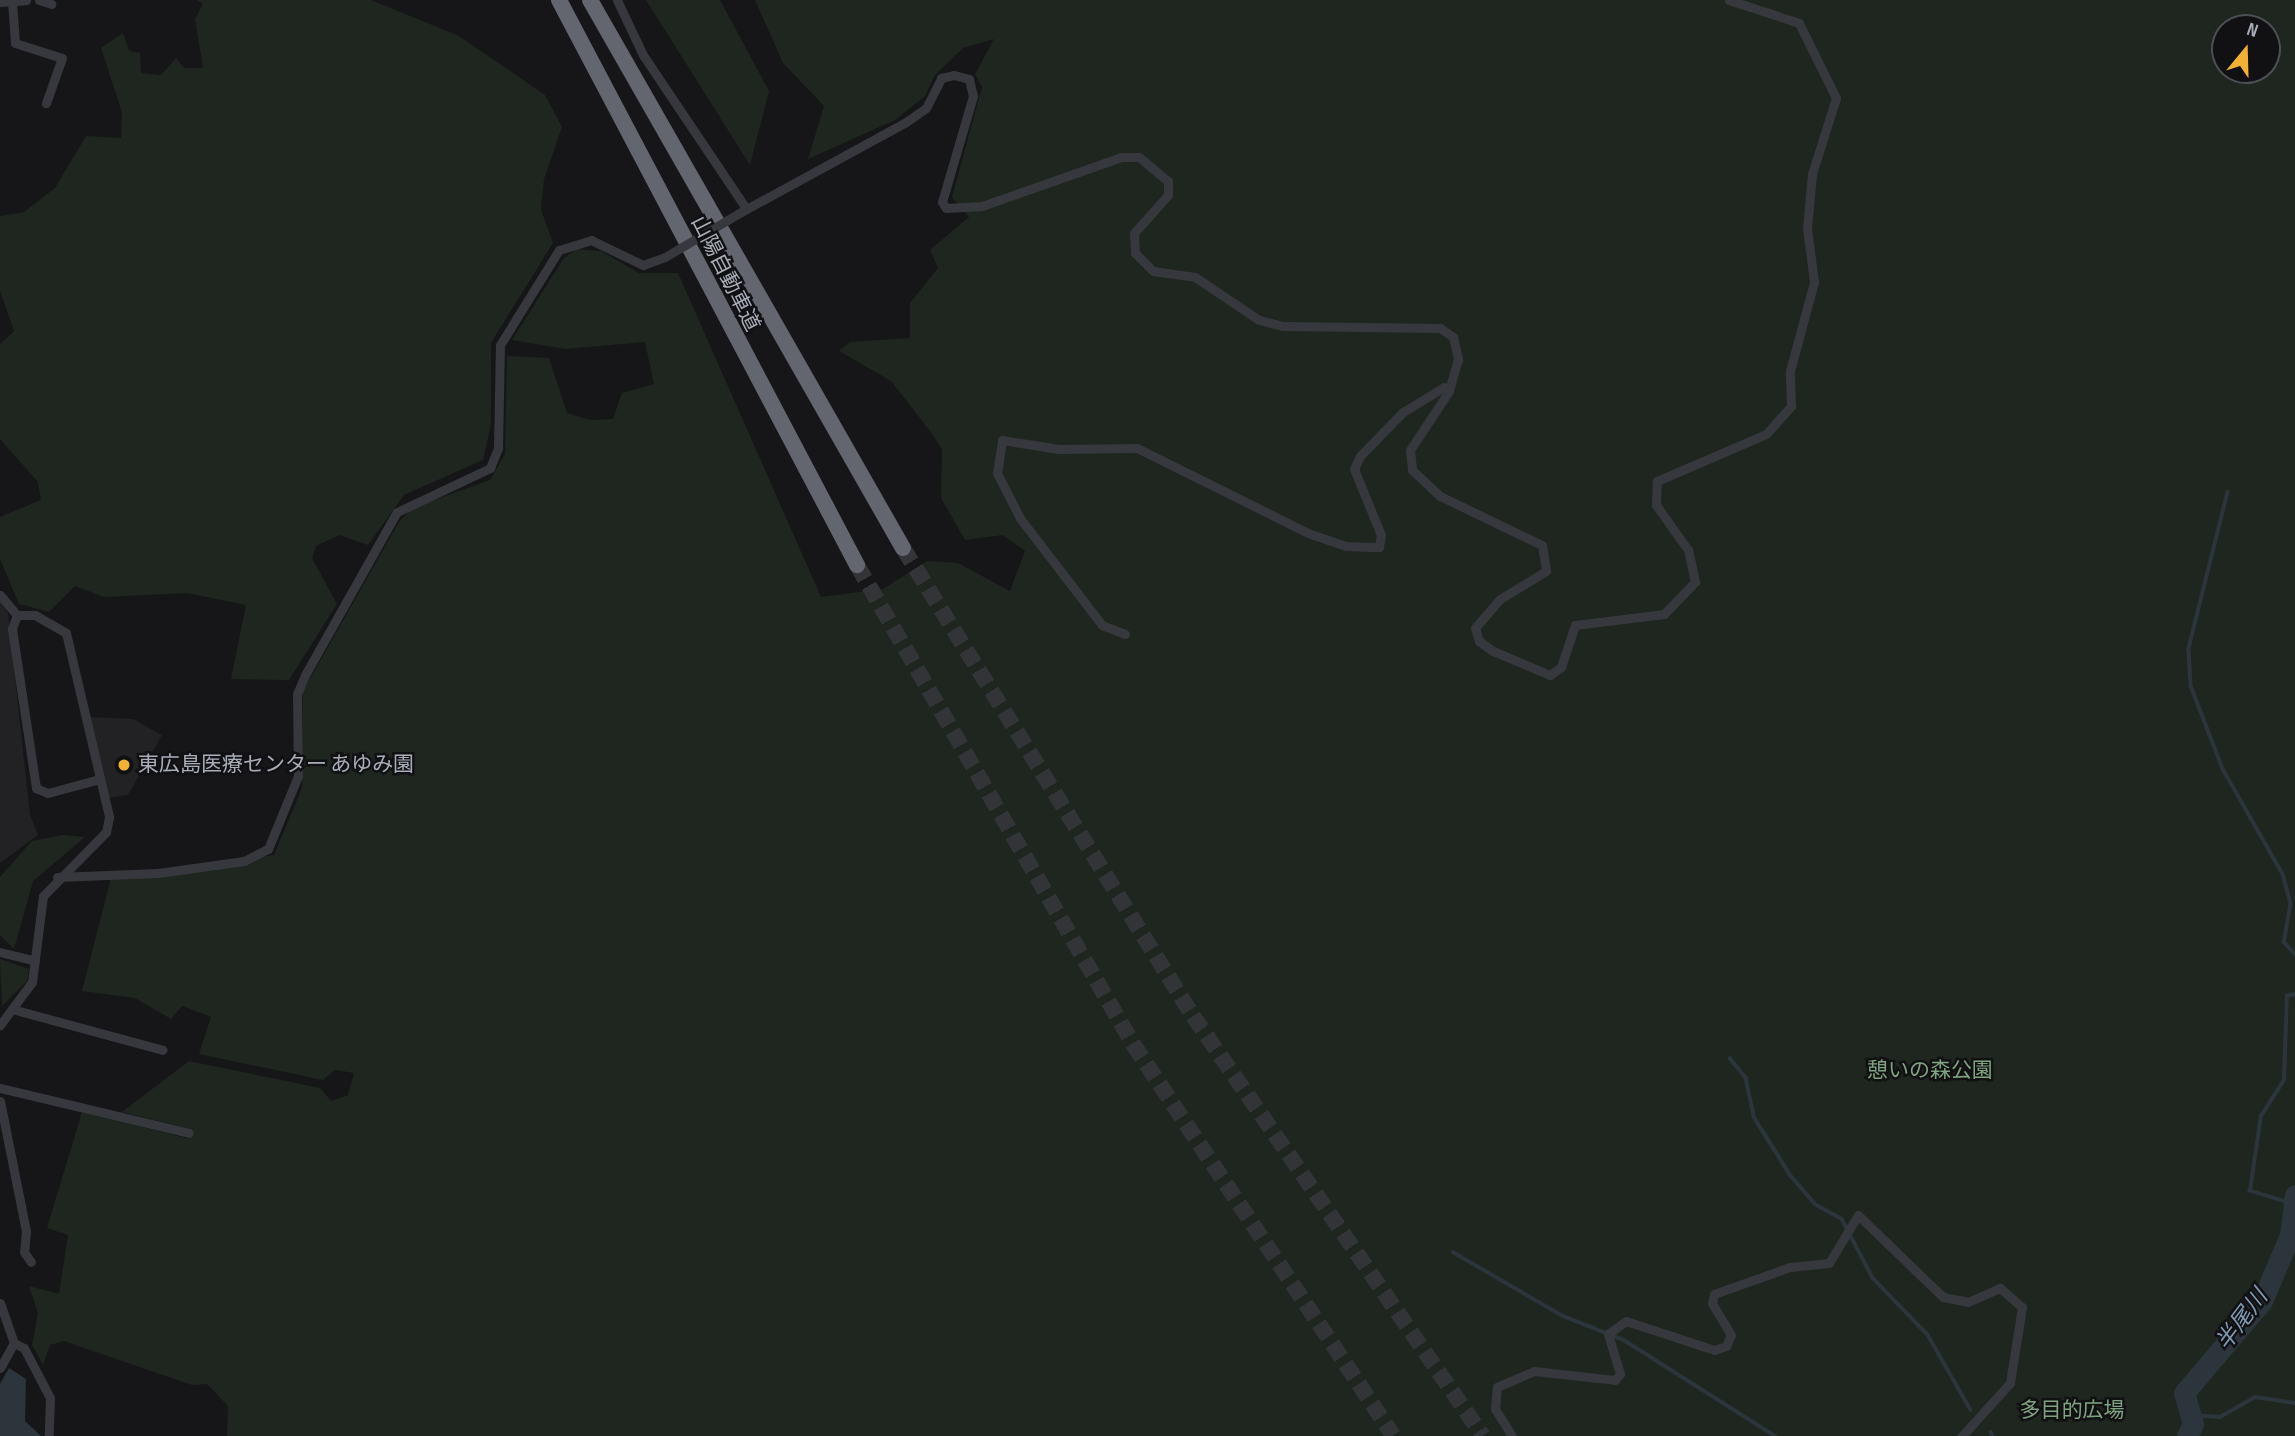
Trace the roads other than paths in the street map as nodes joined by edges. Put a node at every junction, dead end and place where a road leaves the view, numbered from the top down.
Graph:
1 (26, 0) edge
2 (38, 0) edge
3 (559, 0) edge
4 (590, 0) edge
5 (617, 0) edge
6 (1729, 0) edge
7 (12, 1) edge
8 (0, 2) edge
9 (51, 4) dead end
10 (46, 103) dead end
11 (744, 210) junction
12 (1449, 391) junction
13 (903, 548) tunnel mouth
14 (857, 565) tunnel mouth
15 (0, 595) edge
16 (17, 615) junction
17 (1125, 634) dead end
18 (96, 780) junction
19 (57, 877) junction
20 (0, 952) edge
21 (35, 961) junction
22 (12, 1009) junction
23 (0, 1025) edge
24 (163, 1050) dead end
25 (0, 1088) edge
26 (0, 1101) edge
27 (189, 1133) dead end
28 (31, 1262) dead end
29 (0, 1303) edge
30 (14, 1343) junction
31 (0, 1368) edge
32 (49, 1436) edge
33 (1511, 1436) edge
34 (1962, 1436) edge

1 - 7 street
2 - 9 street
3 - 14 highway, 山陽自動車道
4 - 13 highway, 山陽自動車道
5 - 11 street
6 - 12 street
7 - 8 street
7 - 10 street
11 - 12 street
11 - 19 street, bridge
12 - 17 street
15 - 16 street
16 - 18 street
16 - 18 street
18 - 19 street
19 - 21 street
20 - 21 street
21 - 22 street
22 - 23 street
22 - 24 street
25 - 27 street
26 - 28 street
29 - 30 street
30 - 31 street
30 - 32 street
33 - 34 street

